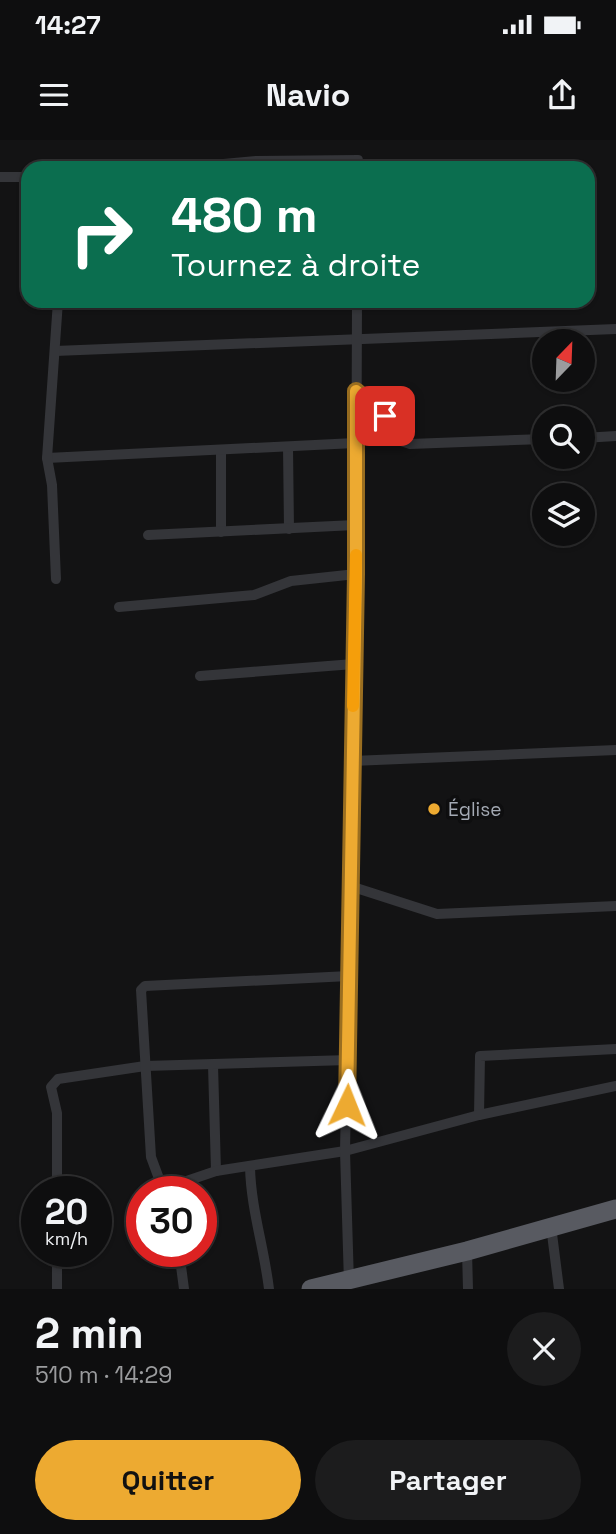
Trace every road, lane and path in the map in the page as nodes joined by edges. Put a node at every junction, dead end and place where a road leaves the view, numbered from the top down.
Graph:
1 (288, 161) edge
2 (358, 161) edge
3 (0, 177) edge
4 (21, 177) edge
5 (58, 308) edge
6 (356, 308) edge
7 (616, 329) edge
8 (355, 338) junction
9 (55, 351) junction
10 (356, 391) junction
11 (616, 436) edge
12 (595, 437) edge
13 (532, 439) edge
14 (355, 443) junction
15 (288, 447) junction
16 (221, 450) junction
17 (47, 458) junction
18 (355, 525) junction
19 (289, 529) junction
20 (221, 532) junction
21 (148, 535) dead end
22 (356, 574) junction
23 (56, 579) dead end
24 (119, 607) dead end
25 (354, 664) junction
26 (200, 676) dead end
27 (616, 750) edge
28 (352, 761) junction
29 (350, 886) junction
30 (616, 906) edge
31 (349, 976) junction
32 (616, 1049) edge
33 (349, 1060) junction
34 (213, 1065) junction
35 (145, 1066) junction
36 (616, 1086) edge
37 (479, 1115) junction
38 (345, 1150) junction
39 (250, 1167) junction
40 (216, 1171) junction
41 (57, 1176) edge
42 (158, 1176) edge
43 (203, 1176) edge
44 (616, 1209) edge
45 (551, 1226) junction
46 (467, 1251) junction
47 (57, 1267) edge
48 (181, 1267) edge
49 (350, 1283) edge
50 (57, 1289) edge
51 (184, 1289) edge
52 (269, 1289) edge
53 (311, 1289) edge
54 (468, 1289) edge
55 (559, 1289) edge

1 - 2 street
3 - 4 street
5 - 9 street
6 - 8 street
7 - 8 street
8 - 9 street
8 - 10 street
9 - 17 street
10 - 13 street
10 - 14 street
11 - 12 street
14 - 15 street
14 - 18 street
15 - 16 street
15 - 19 street
16 - 17 street
16 - 20 street
17 - 23 street
18 - 19 street
18 - 22 street
19 - 20 street
20 - 21 street
22 - 24 street
22 - 25 street
25 - 26 street
25 - 28 street
27 - 28 street
28 - 29 street
29 - 30 street
29 - 31 street
31 - 33 street
31 - 35 street
32 - 37 street
33 - 34 street
33 - 38 street
34 - 35 street
34 - 40 street
35 - 41 street
35 - 42 street
36 - 37 street
37 - 38 street
38 - 39 street
38 - 49 street
39 - 40 street
39 - 52 street
40 - 43 street
44 - 45 highway
45 - 46 highway
45 - 55 street
46 - 49 highway
46 - 54 street
47 - 50 street
48 - 51 street
49 - 53 highway

